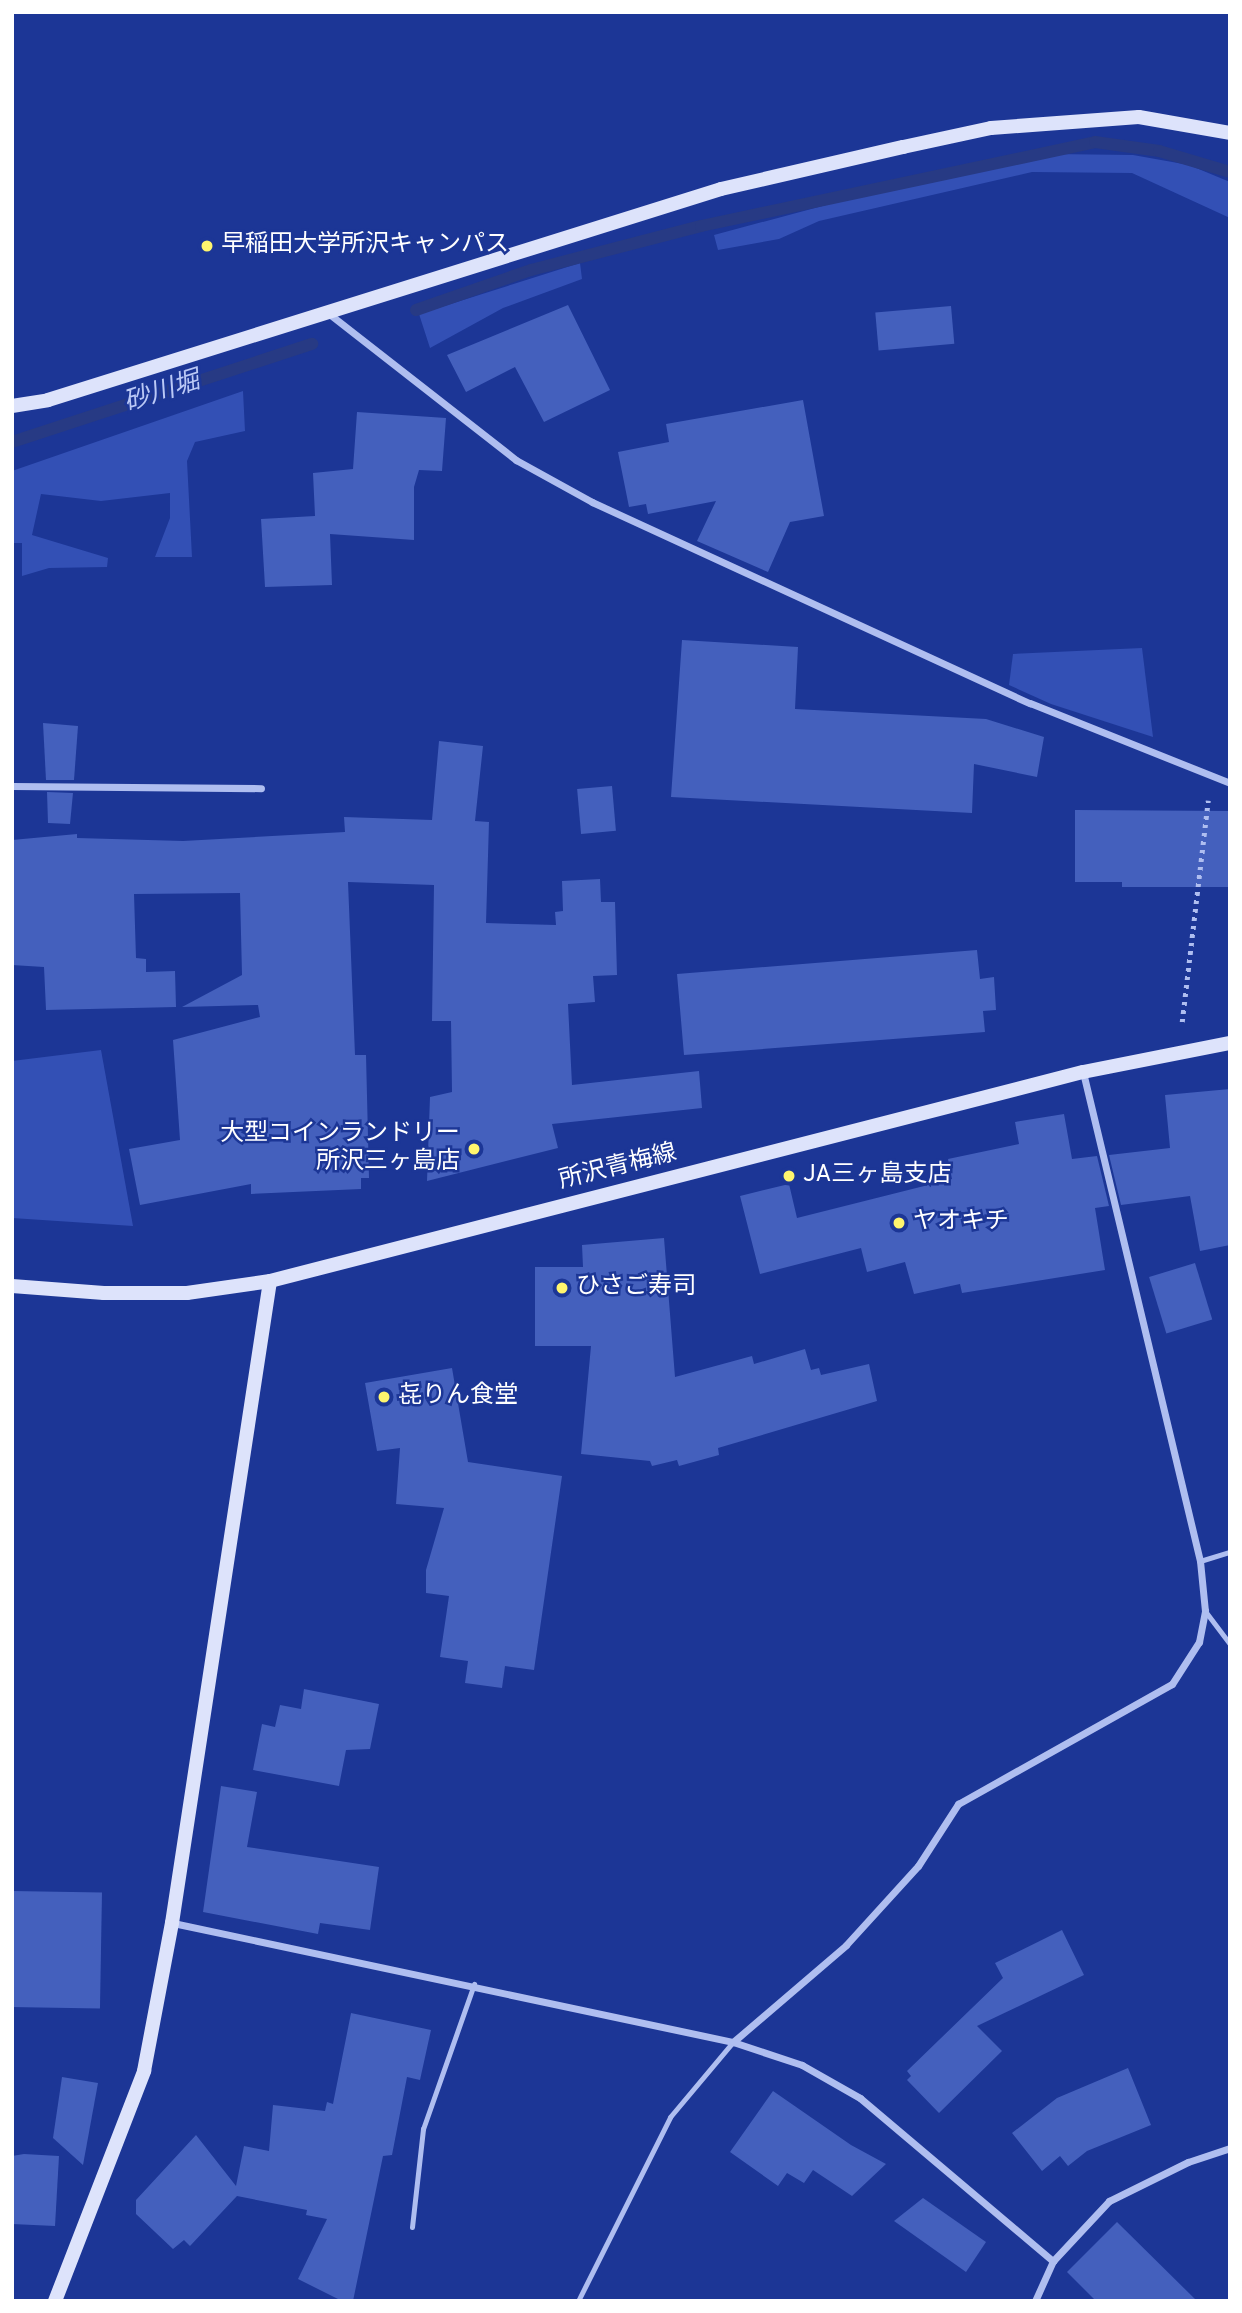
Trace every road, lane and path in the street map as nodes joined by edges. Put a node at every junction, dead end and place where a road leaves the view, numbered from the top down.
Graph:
1 (1230, 132) edge
2 (328, 313) junction
3 (12, 406) edge
4 (1210, 776) junction
5 (1230, 783) edge
6 (12, 786) edge
7 (261, 788) dead end
8 (1230, 1043) edge
9 (1178, 1052) junction
10 (1083, 1072) junction
11 (270, 1281) junction
12 (12, 1286) edge
13 (1230, 1552) edge
14 (1200, 1561) junction
15 (1205, 1611) junction
16 (1230, 1644) edge
17 (172, 1923) junction
18 (474, 1984) junction
19 (733, 2042) junction
20 (1230, 2148) edge
21 (412, 2227) dead end
22 (1053, 2261) junction
23 (55, 2301) edge
24 (578, 2301) edge
25 (1035, 2301) edge

1 - 2 street
2 - 3 street
2 - 4 street
4 - 5 street
4 - 9 path
6 - 7 street
8 - 9 street, 所沢青梅線
9 - 10 street, 所沢青梅線
10 - 11 street, 所沢青梅線
10 - 14 street
11 - 12 street, 所沢青梅線
11 - 17 street
13 - 14 lane
14 - 15 street
15 - 16 lane
15 - 19 street
17 - 18 street
17 - 23 street
18 - 19 street
18 - 21 lane
19 - 22 street
19 - 24 lane
20 - 22 street
22 - 25 street

